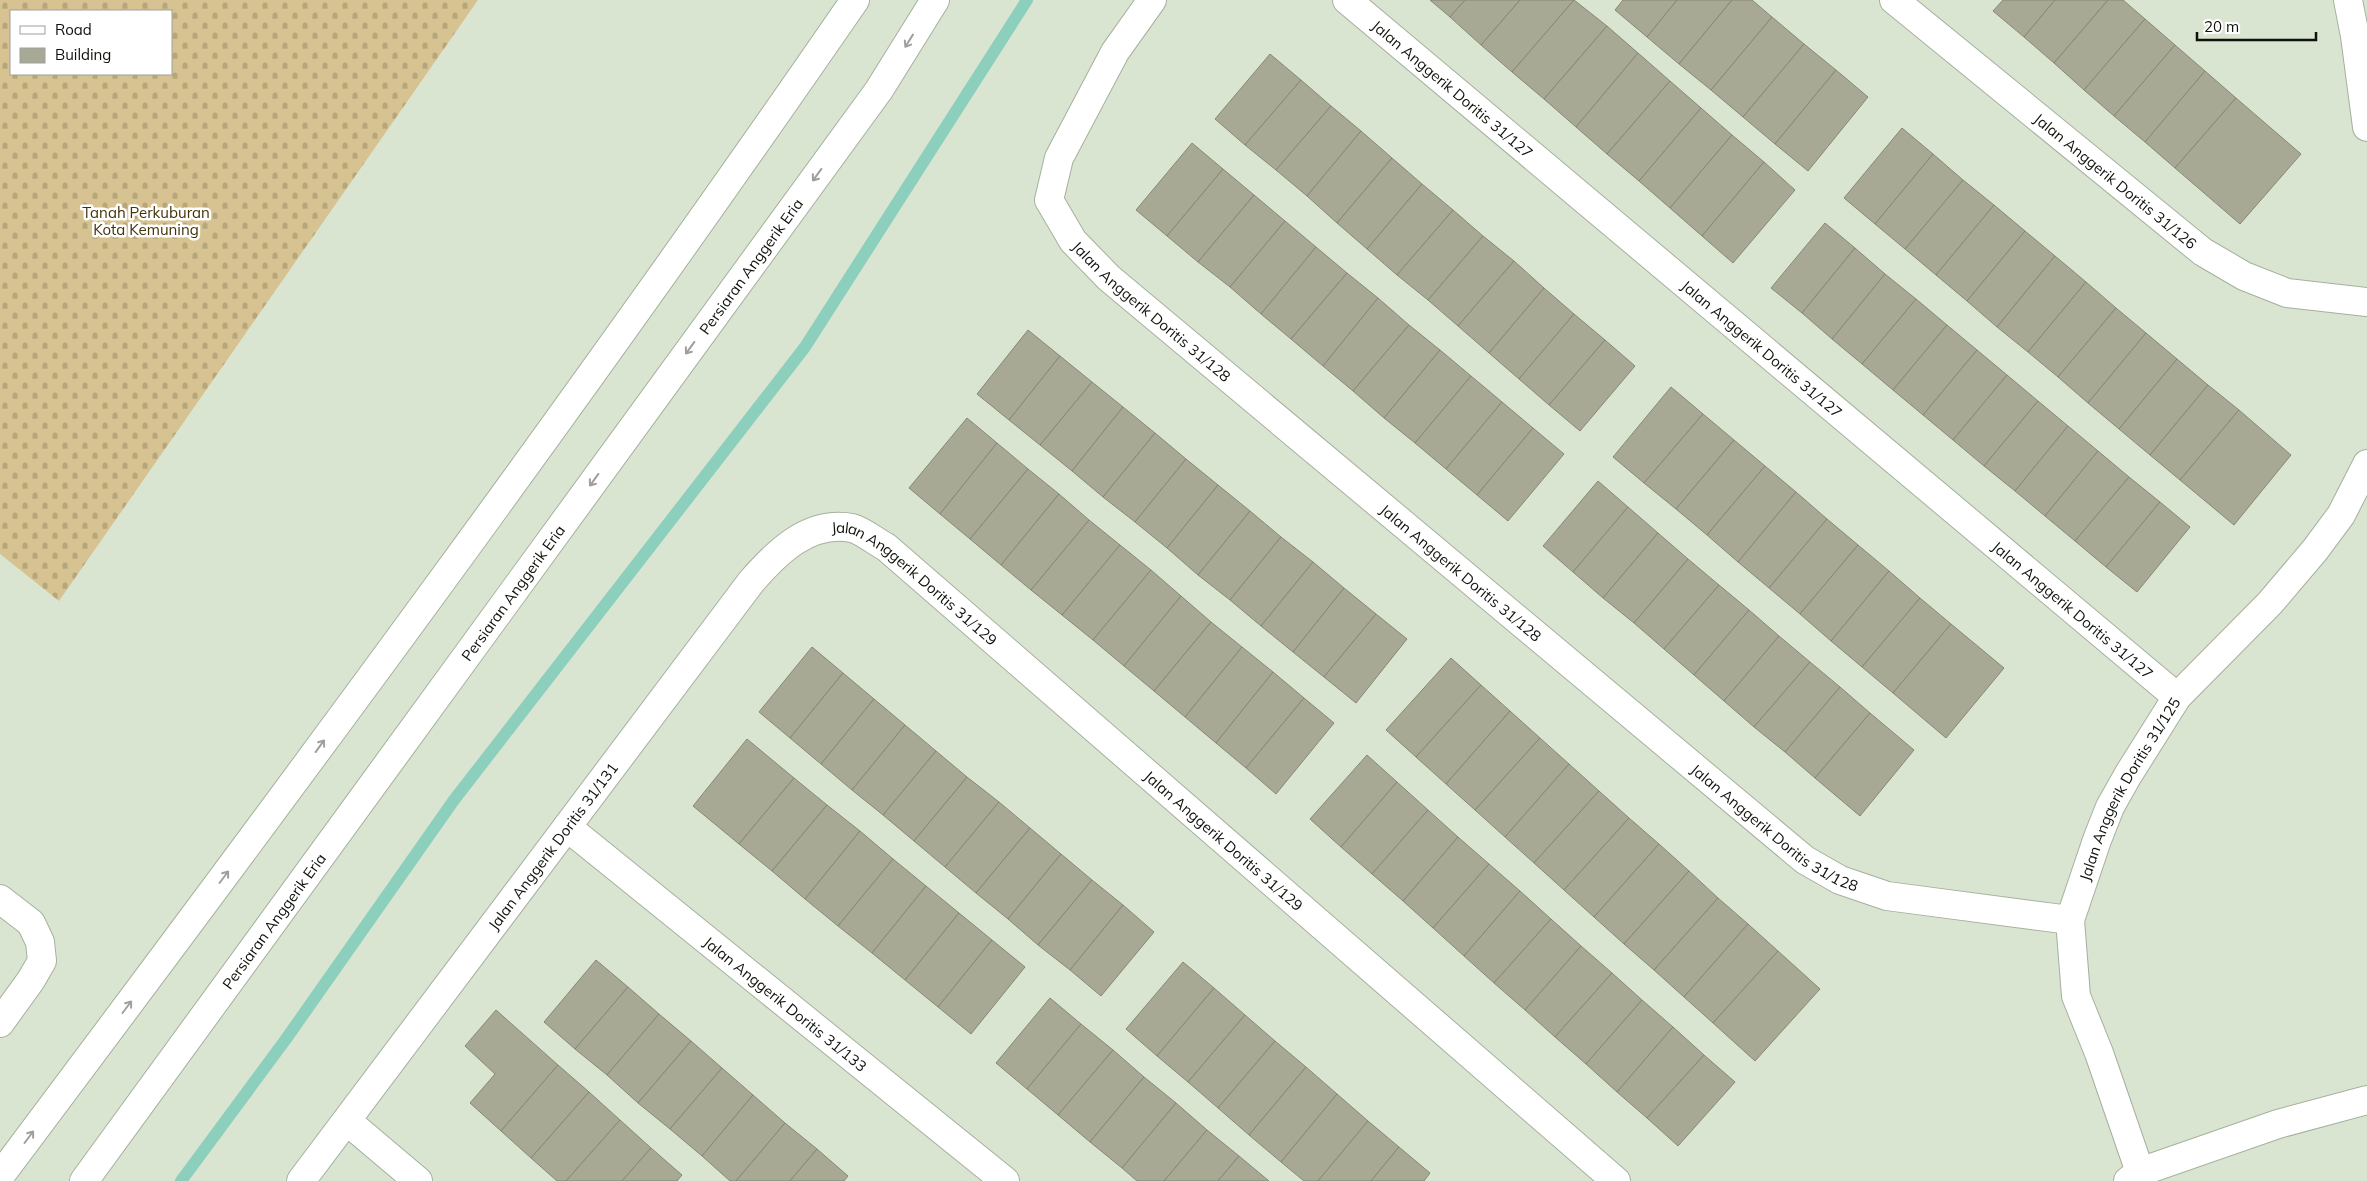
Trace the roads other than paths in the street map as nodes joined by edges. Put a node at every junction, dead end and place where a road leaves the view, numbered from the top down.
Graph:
1 (855, 0) edge
2 (935, 0) edge
3 (1152, 0) edge
4 (1347, 0) edge
5 (1894, 0) edge
6 (2348, 0) edge
7 (2367, 127) edge
8 (2367, 302) edge
9 (2367, 464) edge
10 (820, 527) joint
11 (2177, 697) junction
12 (567, 827) junction
13 (0, 899) edge
14 (2070, 920) junction
15 (0, 1023) edge
16 (2367, 1100) edge
17 (347, 1122) junction
18 (0, 1176) edge
19 (2134, 1177) edge
20 (84, 1181) edge
21 (301, 1181) edge
22 (418, 1181) edge
23 (1005, 1181) edge
24 (1616, 1181) edge

18 -> 1 street
2 -> 20 street, Persiaran Anggerik Eria
3 - 14 street, Jalan Anggerik Doritis 31/128
4 - 11 street, Jalan Anggerik Doritis 31/127
5 - 8 street, Jalan Anggerik Doritis 31/126
6 - 7 street
9 - 11 street, Jalan Anggerik Doritis 31/125
10 - 12 street, Jalan Anggerik Doritis 31/131
10 - 24 street, Jalan Anggerik Doritis 31/129
11 - 14 street, Jalan Anggerik Doritis 31/125
12 - 17 street, Jalan Anggerik Doritis 31/131
12 - 23 street, Jalan Anggerik Doritis 31/133
13 - 15 street
14 - 19 street, Jalan Anggerik Doritis 31/125
16 - 19 street
17 - 21 street, Jalan Anggerik Doritis 31/131
17 - 22 street

